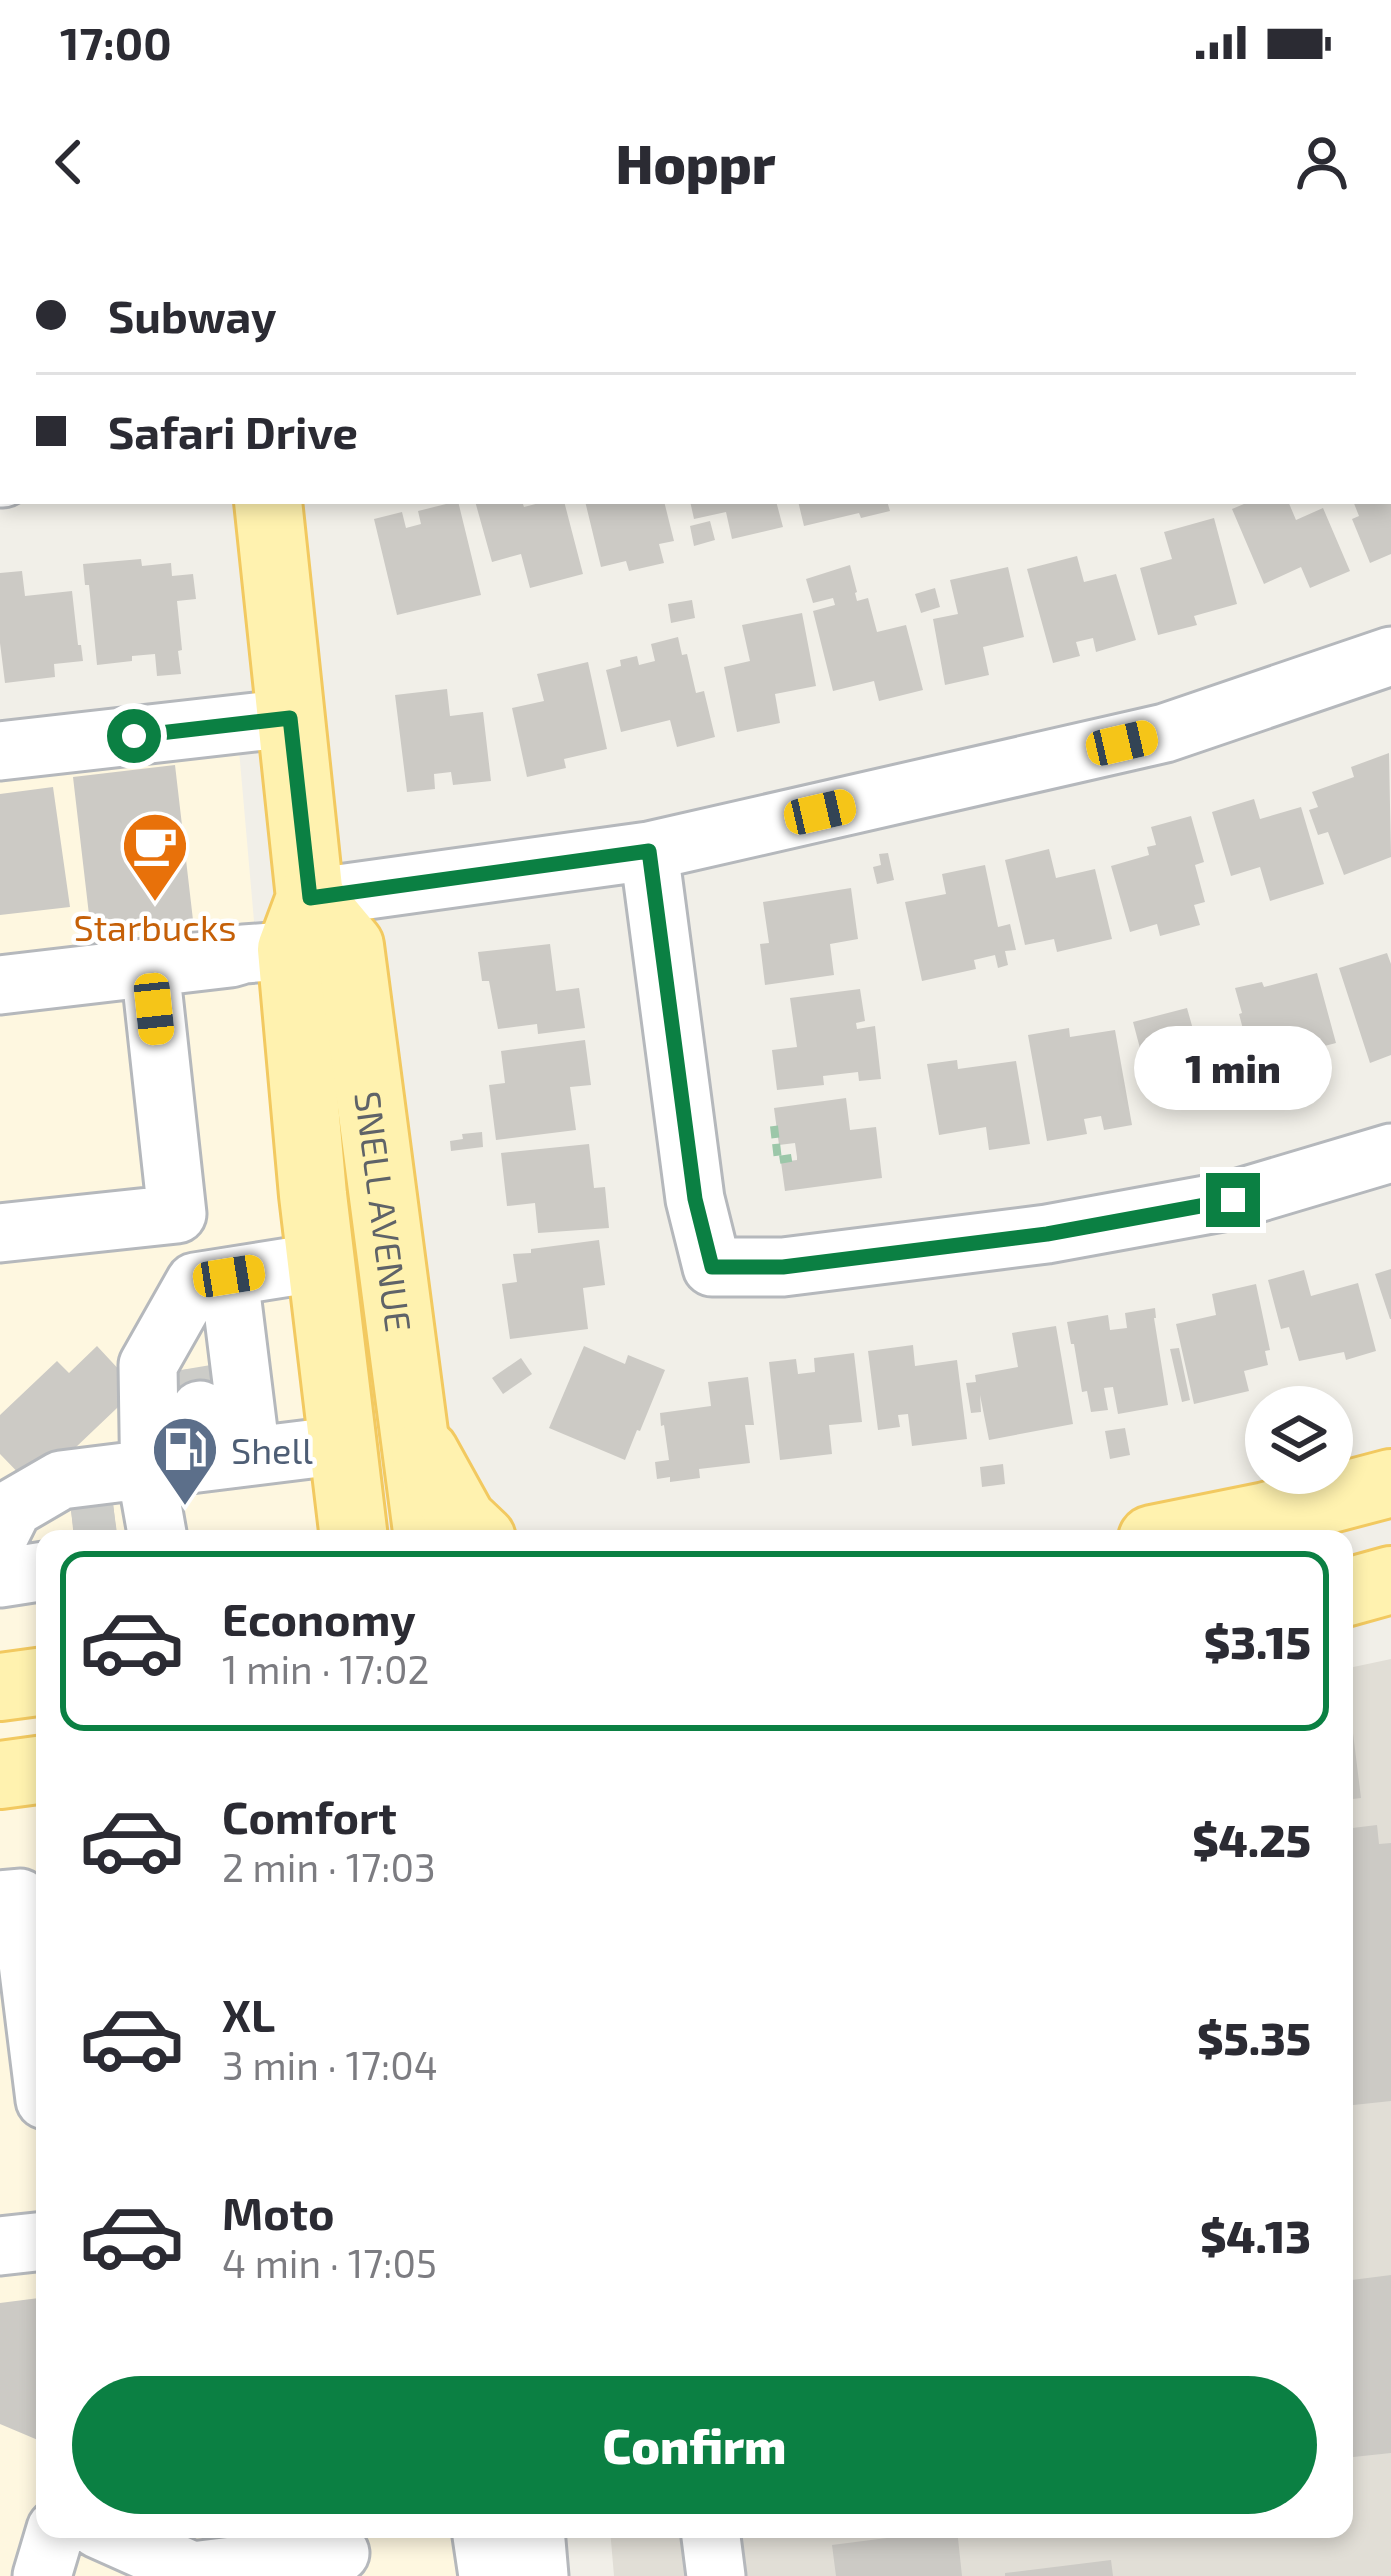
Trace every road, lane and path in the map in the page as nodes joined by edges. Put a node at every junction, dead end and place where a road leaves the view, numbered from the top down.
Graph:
1 (268, 504) edge
2 (1391, 656) edge
3 (290, 718) junction
4 (0, 752) edge
5 (649, 851) junction
6 (317, 931) junction
7 (150, 967) junction
8 (0, 986) edge
9 (773, 1126) dead end
10 (1391, 1154) edge
11 (797, 1157) dead end
12 (177, 1214) junction
13 (0, 1233) edge
14 (321, 1262) junction
15 (201, 1289) junction
16 (414, 1430) junction
17 (166, 1471) edge
18 (1391, 1483) edge
19 (343, 1502) edge
20 (427, 1530) edge
21 (473, 1530) edge
22 (1197, 1530) edge
23 (0, 1537) edge
24 (36, 1572) tunnel mouth
25 (0, 1578) edge
26 (1391, 1580) edge
27 (1353, 1591) edge
28 (36, 1682) edge
29 (0, 1687) edge
30 (36, 1770) edge
31 (0, 1774) edge
32 (0, 1900) edge
33 (36, 2027) edge
34 (36, 2242) edge
35 (0, 2246) edge
36 (53, 2538) edge
37 (118, 2538) edge
38 (482, 2538) edge
39 (536, 2538) edge
40 (711, 2538) edge
41 (340, 2553) edge
42 (42, 2576) edge
43 (488, 2576) edge
44 (539, 2576) edge
45 (716, 2576) edge

1 - 3 main road, SNELL AVENUE
2 - 5 street
3 - 4 street
3 - 6 main road, SNELL AVENUE
5 - 6 street
5 - 10 street
6 - 7 street
6 - 14 main road, SNELL AVENUE
6 - 16 main road, SNELL AVENUE
7 - 8 street
7 - 12 street
9 - 11 path
12 - 13 street
12 - 15 street
14 - 15 street
14 - 19 main road, SNELL AVENUE
15 - 17 street
15 - 17 street
15 - 17 street
16 - 20 main road, SNELL AVENUE
16 - 21 main road
17 - 19 street
17 - 23 street
17 - 23 street
18 - 22 main road
24 - 25 street
26 - 27 main road
28 - 29 main road
30 - 31 main road
32 - 33 street
34 - 35 street
36 - 42 street
37 - 41 street
38 - 43 street
39 - 44 street
40 - 45 street

